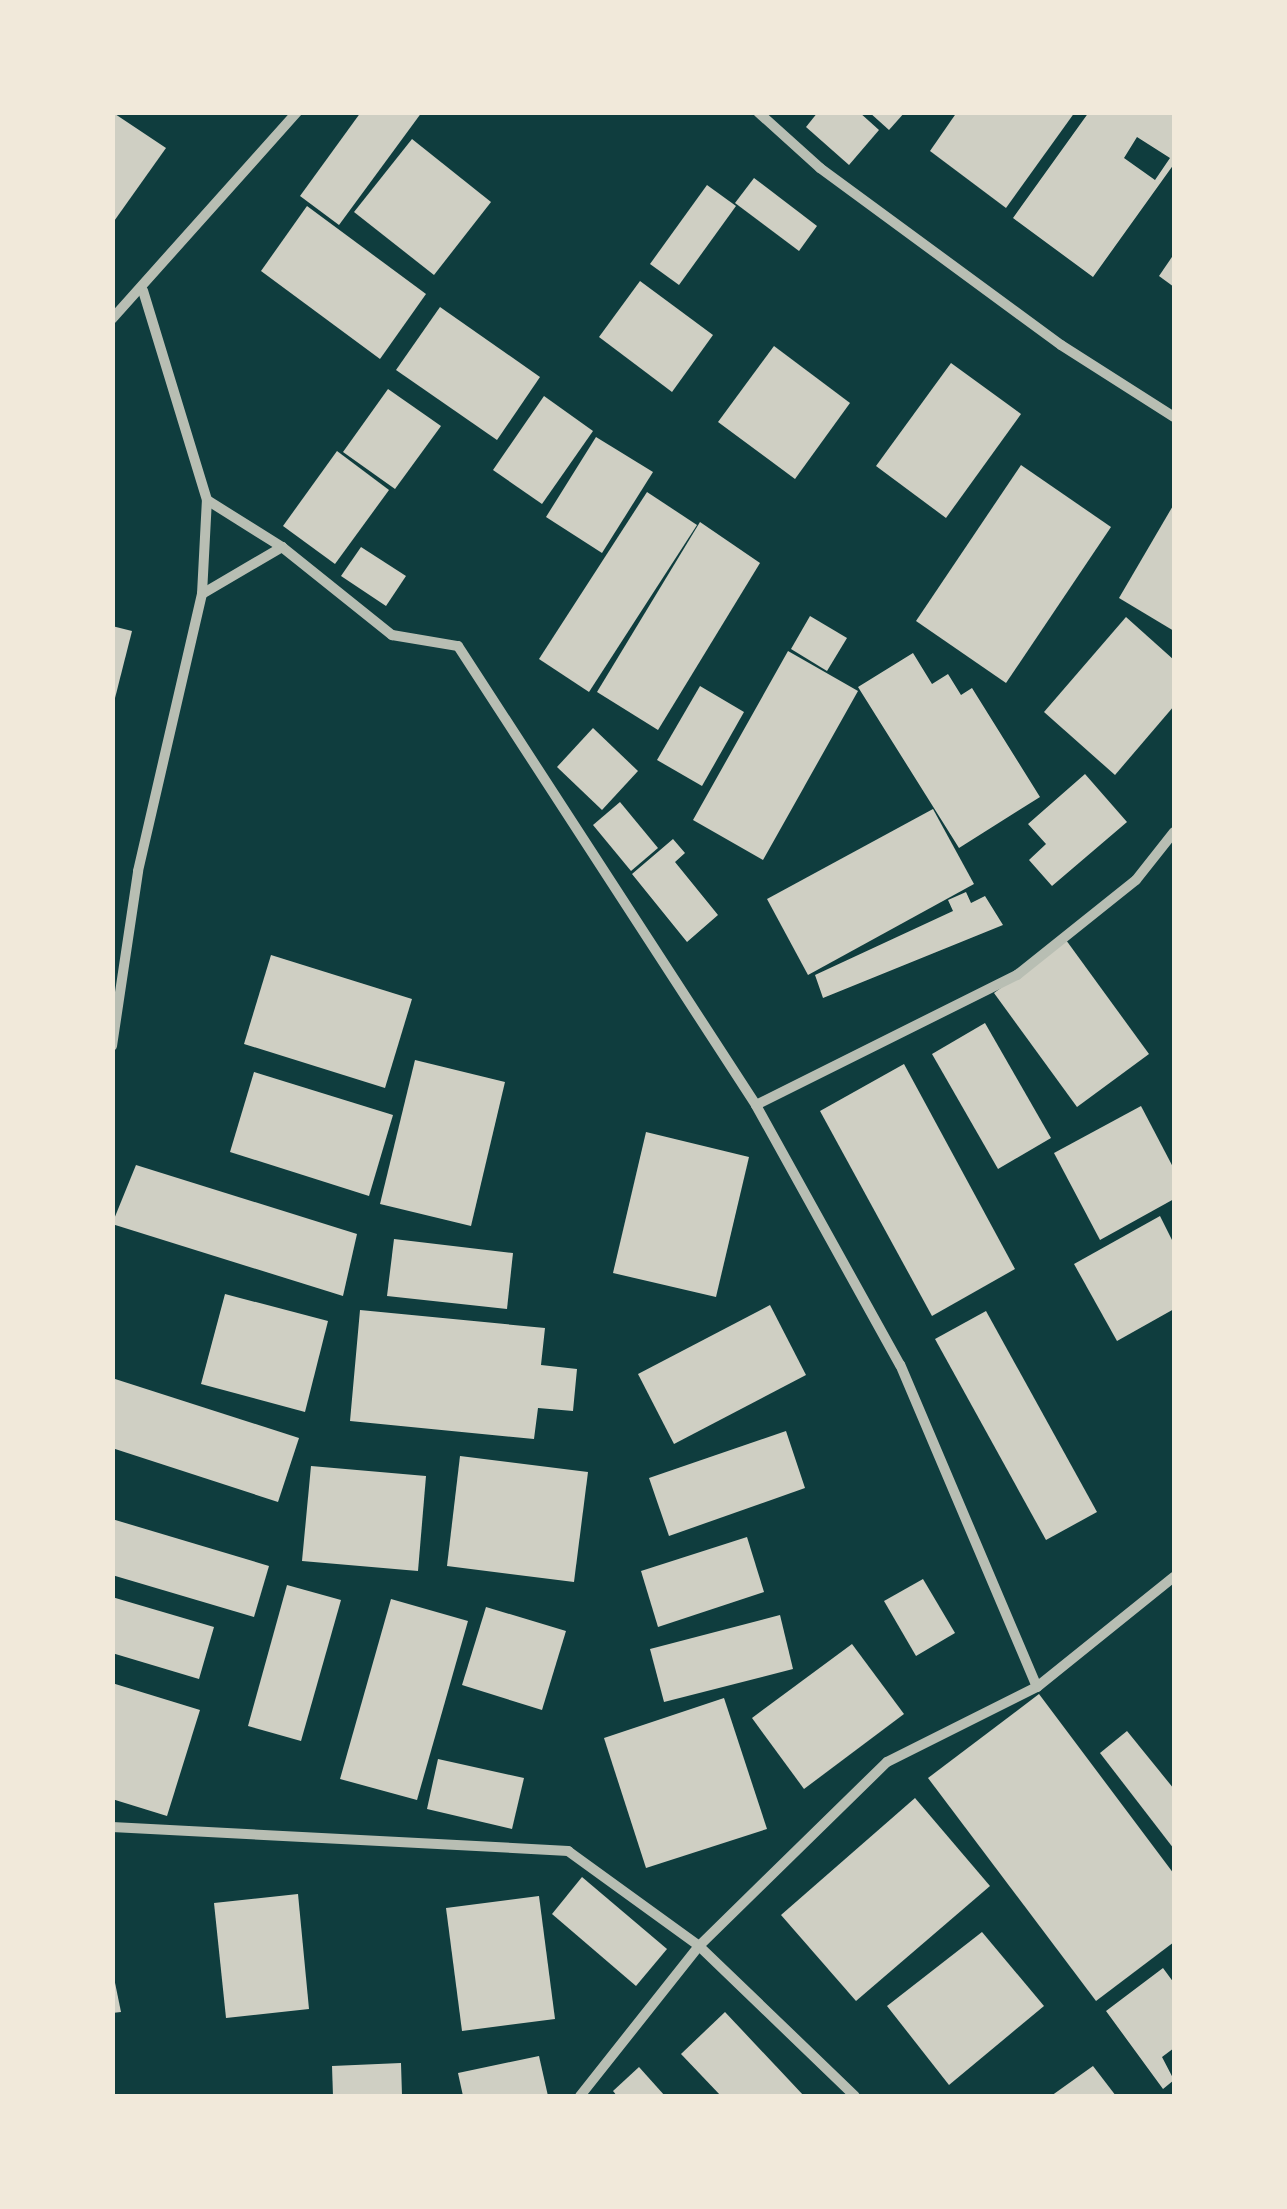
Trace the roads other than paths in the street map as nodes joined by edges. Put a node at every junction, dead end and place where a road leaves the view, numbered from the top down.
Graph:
1 (298, 112) edge
2 (758, 112) edge
3 (143, 291) junction
4 (112, 319) edge
5 (1174, 417) edge
6 (207, 500) junction
7 (282, 547) junction
8 (202, 594) junction
9 (1174, 832) edge
10 (112, 1046) edge
11 (756, 1105) junction
12 (1174, 1576) edge
13 (1038, 1687) junction
14 (112, 1827) edge
15 (699, 1946) junction
16 (580, 2096) edge
17 (855, 2096) edge

1 - 3 street
2 - 5 street
3 - 4 street
3 - 6 street
6 - 7 street
6 - 8 street
7 - 8 street
7 - 11 street
8 - 10 street
9 - 11 street
11 - 13 street
12 - 13 street
13 - 15 street
14 - 15 street
15 - 16 street
15 - 17 street

